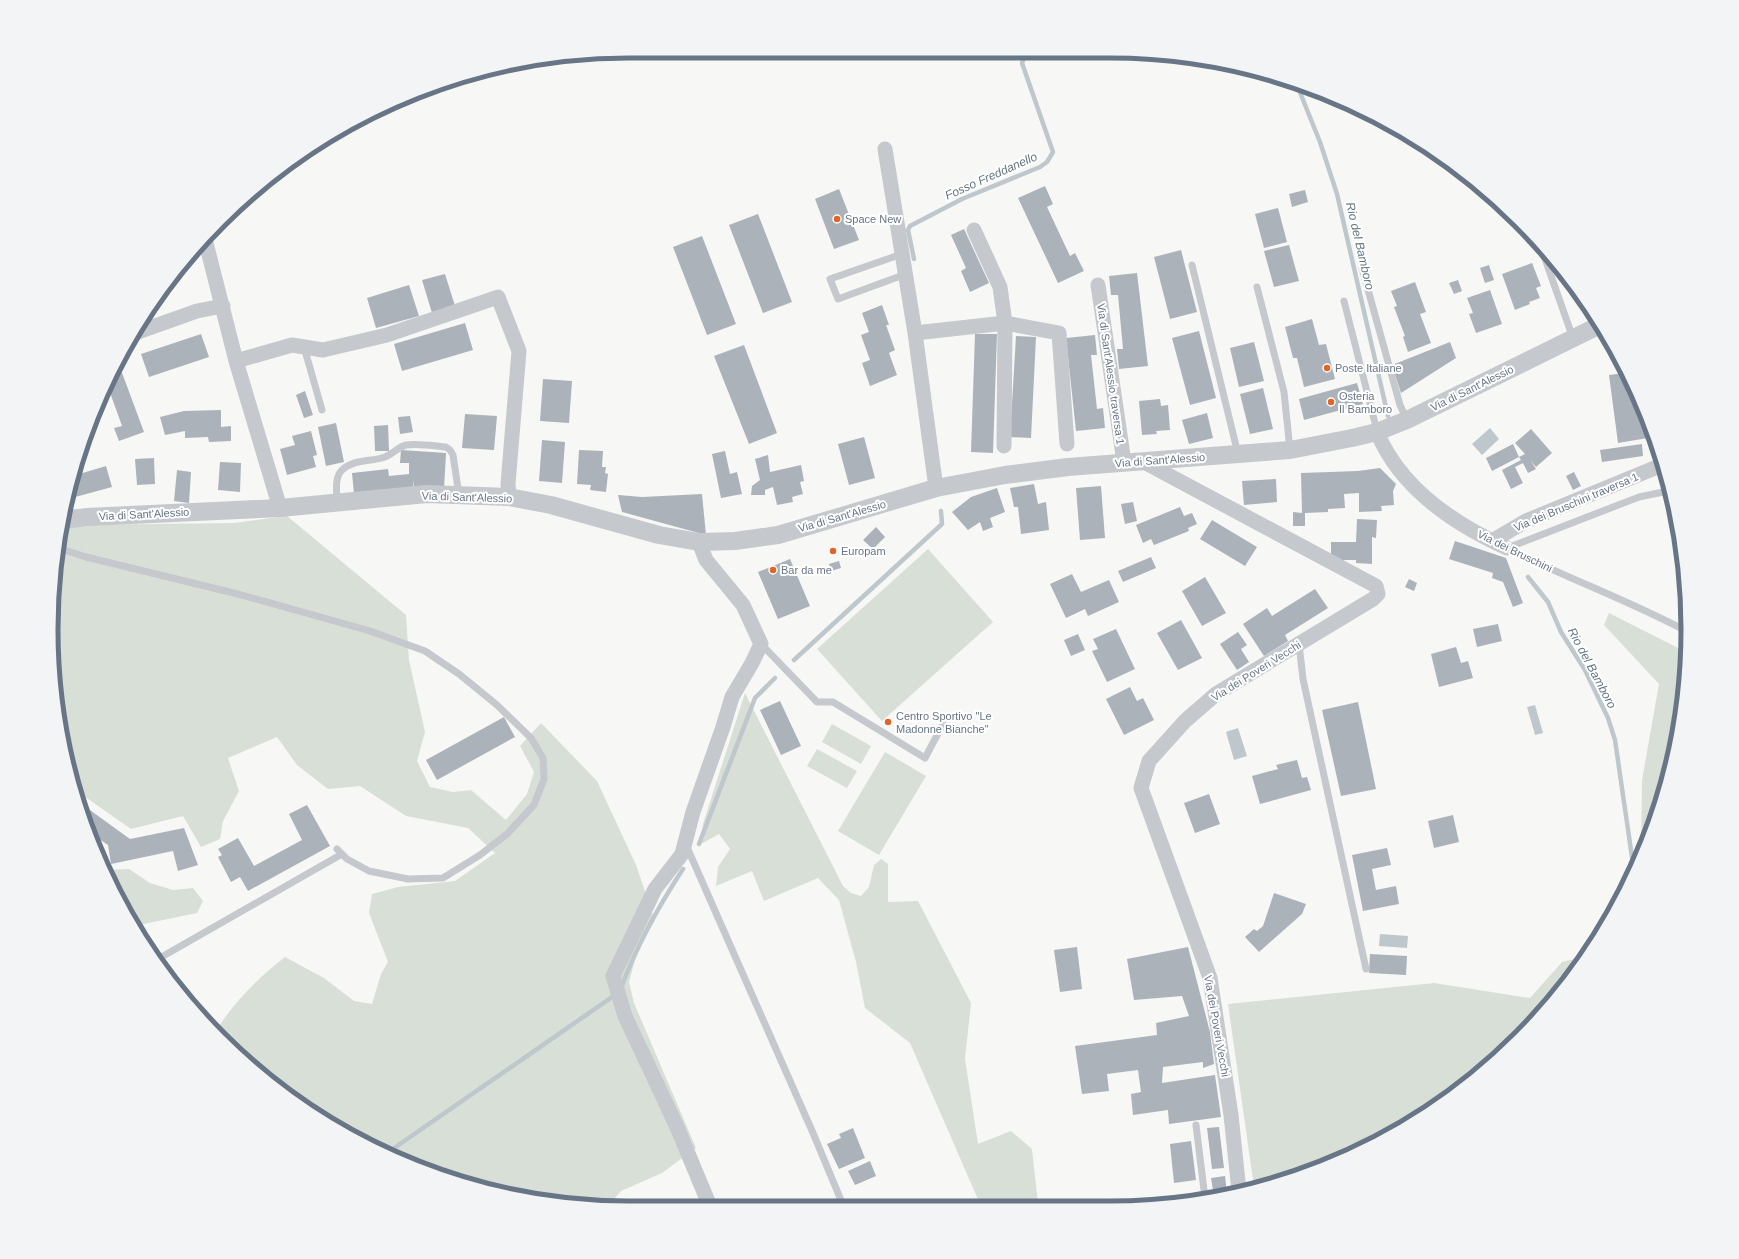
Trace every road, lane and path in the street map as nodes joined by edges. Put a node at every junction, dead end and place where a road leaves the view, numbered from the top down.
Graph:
1 (885, 150) dead end
2 (974, 230) dead end
3 (207, 245) edge
4 (902, 254) junction
5 (1546, 262) edge
6 (1192, 265) dead end
7 (1362, 268) dead end
8 (906, 274) junction
9 (1098, 285) dead end
10 (1257, 287) dead end
11 (1344, 301) dead end
12 (223, 306) junction
13 (1005, 323) junction
14 (1594, 328) edge
15 (143, 330) edge
16 (915, 333) junction
17 (1574, 338) junction
18 (304, 347) junction
19 (236, 361) junction
20 (322, 410) dead end
21 (1407, 420) junction
22 (1377, 432) junction
23 (1067, 444) dead end
24 (1004, 446) dead end
25 (1290, 450) junction
26 (1238, 454) junction
27 (1142, 461) junction
28 (1124, 462) junction
29 (1657, 467) edge
30 (936, 488) junction
31 (1664, 492) edge
32 (459, 495) junction
33 (509, 496) junction
34 (337, 502) junction
35 (280, 508) junction
36 (69, 519) edge
37 (1492, 541) junction
38 (699, 542) junction
39 (1508, 548) junction
40 (64, 550) edge
41 (1681, 628) edge
42 (760, 644) junction
43 (1299, 644) junction
44 (944, 724) dead end
45 (685, 843) junction
46 (162, 958) edge
47 (1366, 969) dead end
48 (1196, 1125) dead end
49 (1239, 1186) edge
50 (1204, 1193) edge
51 (706, 1201) edge
52 (841, 1201) edge

1 - 4 street
2 - 13 street
3 - 12 street
4 - 8 street
4 - 8 lane
5 - 17 lane
6 - 26 lane
7 - 21 lane
8 - 16 street
9 - 28 street, Via di Sant'Alessio traversa 1
10 - 25 lane
11 - 22 lane
12 - 15 street
12 - 19 street
13 - 16 street
13 - 23 street
13 - 24 street
14 - 17 street, Via di Sant'Alessio
16 - 30 street
17 - 21 street, Via di Sant'Alessio
18 - 19 street
18 - 20 lane
18 - 33 street
19 - 35 street
21 - 22 street, Via di Sant'Alessio
22 - 25 street, Via di Sant'Alessio
22 - 37 street, Via dei Bruschini
25 - 26 street, Via di Sant'Alessio
26 - 27 street, Via di Sant'Alessio
27 - 28 street, Via di Sant'Alessio
27 - 43 street, Via dei Poveri Vecchi
28 - 30 street, Via di Sant'Alessio
29 - 37 street, Via dei Bruschini traversa 1
30 - 38 street, Via di Sant'Alessio
31 - 39 lane
32 - 33 street, Via di Sant'Alessio
32 - 34 street, Via di Sant'Alessio
32 - 34 lane
33 - 38 street, Via di Sant'Alessio
34 - 35 street, Via di Sant'Alessio
35 - 36 street, Via di Sant'Alessio
37 - 39 street, Via dei Bruschini
38 - 42 street
39 - 41 lane, Via dei Bruschini
40 - 46 lane
42 - 44 lane
42 - 45 street
43 - 47 lane
43 - 49 street, Via dei Poveri Vecchi
45 - 51 street
45 - 52 lane
48 - 50 lane

